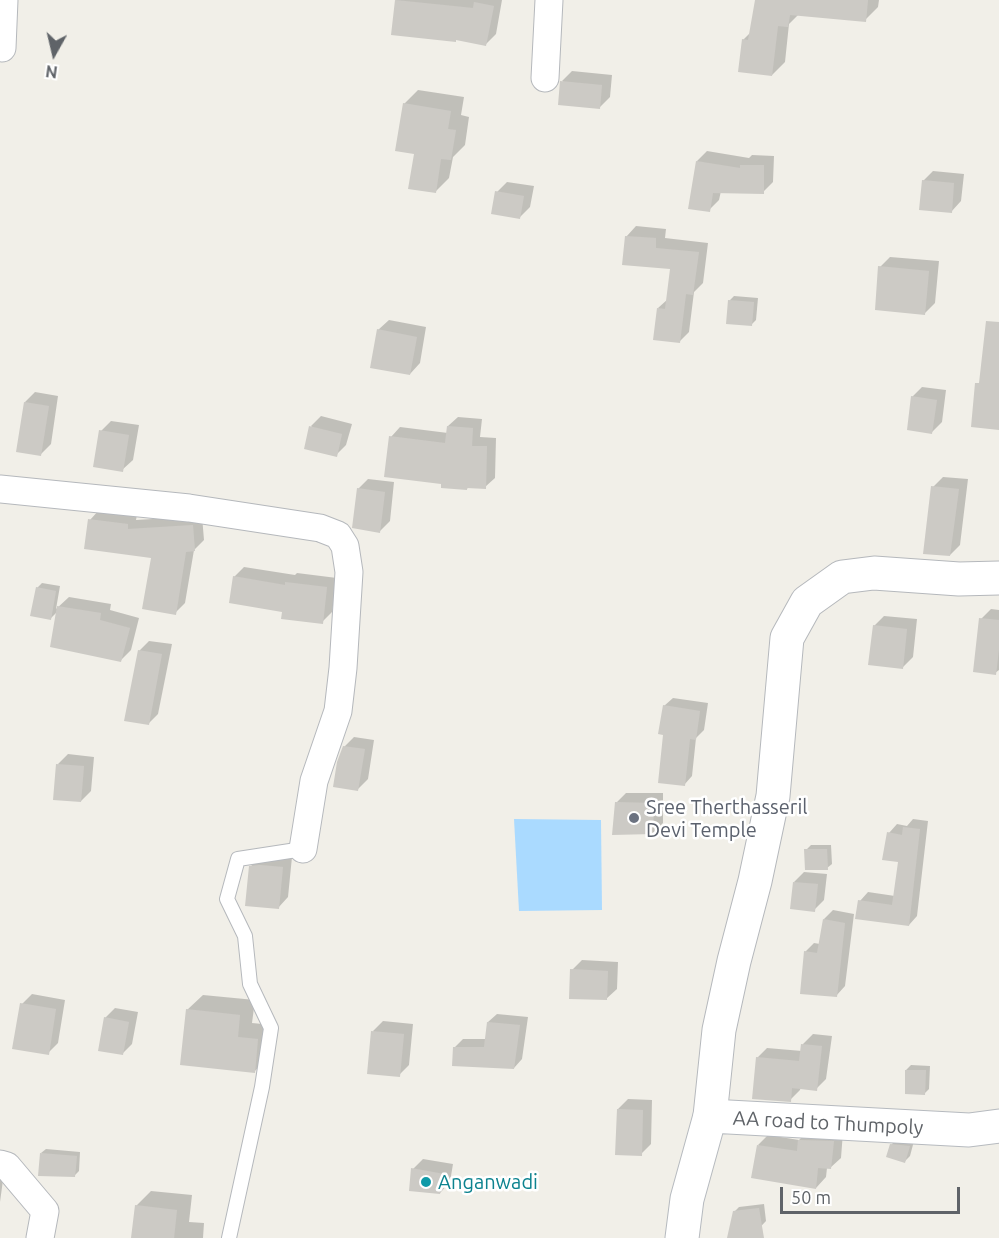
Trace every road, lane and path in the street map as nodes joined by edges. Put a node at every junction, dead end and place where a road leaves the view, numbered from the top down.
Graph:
1 (4, 0) edge
2 (549, 0) edge
3 (2, 48) dead end
4 (545, 78) dead end
5 (0, 489) edge
6 (999, 578) edge
7 (303, 849) joint
8 (710, 1116) junction
9 (999, 1126) edge
10 (0, 1164) edge
11 (40, 1238) edge
12 (229, 1238) edge
13 (682, 1238) edge

1 - 3 street
2 - 4 street
5 - 7 street
6 - 8 street
7 - 12 lane
8 - 9 street, AA road to Thumpoly
8 - 13 street, AA road to Thumpoly
10 - 11 street

